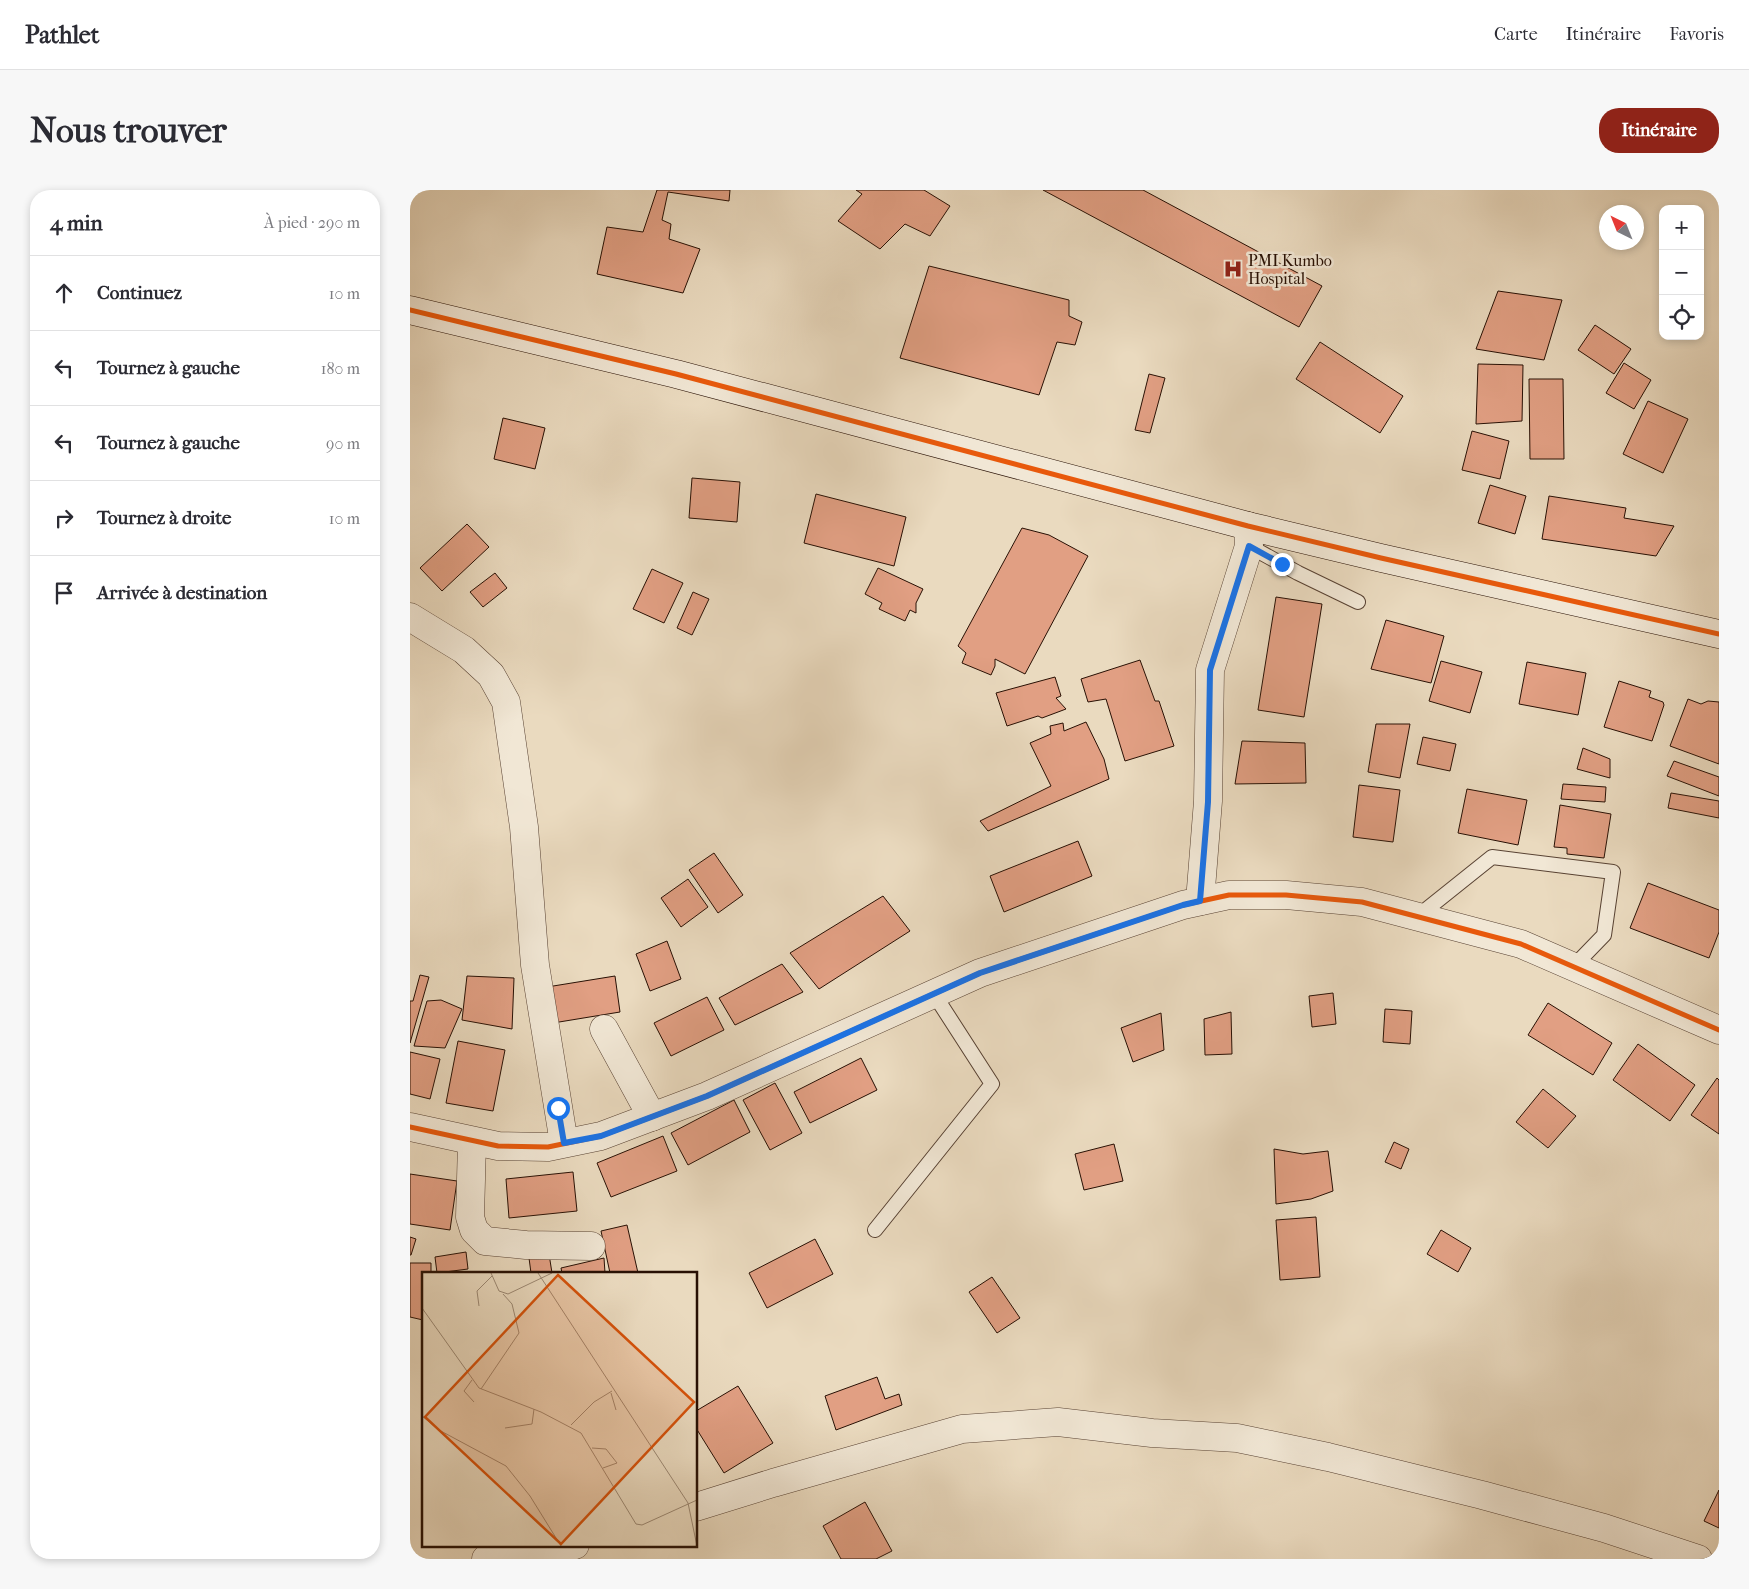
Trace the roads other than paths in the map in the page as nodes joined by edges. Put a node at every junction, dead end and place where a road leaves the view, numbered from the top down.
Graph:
1 (410, 310) edge
2 (1248, 536) junction
3 (1358, 602) dead end
4 (410, 617) edge
5 (1719, 634) edge
6 (1200, 901) junction
7 (1417, 917) junction
8 (1573, 967) junction
9 (934, 994) junction
10 (604, 1029) dead end
11 (1719, 1030) edge
12 (652, 1117) junction
13 (410, 1127) edge
14 (472, 1142) junction
15 (564, 1143) junction
16 (875, 1230) dead end
17 (591, 1246) dead end
18 (698, 1506) edge
19 (572, 1546) edge
20 (486, 1559) edge
21 (1698, 1559) edge

1 - 2 street
2 - 3 lane
2 - 5 street
2 - 6 street
4 - 15 street
6 - 7 street
6 - 9 street
7 - 8 street
7 - 8 lane
8 - 11 street
9 - 12 street
9 - 16 lane
10 - 12 street
12 - 15 street
13 - 14 street
14 - 15 street
14 - 17 street
18 - 21 street
19 - 20 street

